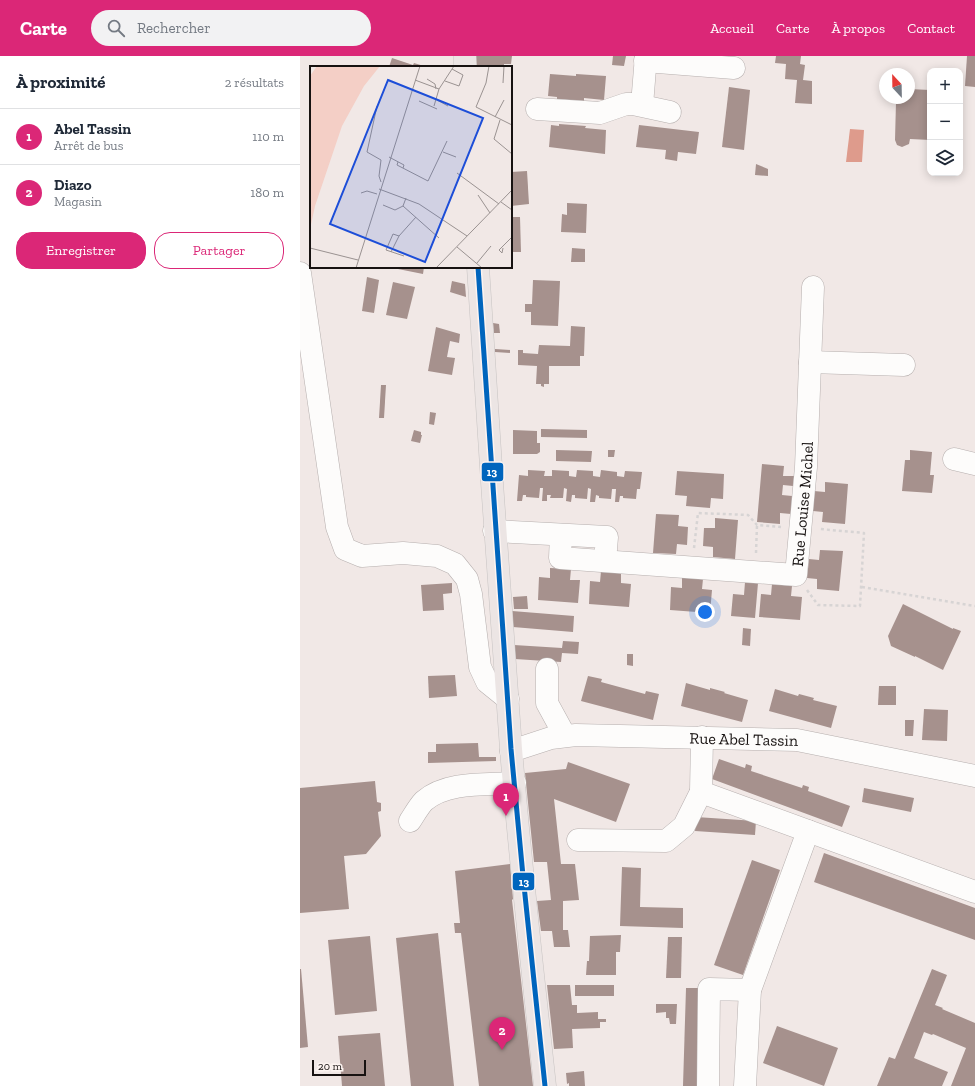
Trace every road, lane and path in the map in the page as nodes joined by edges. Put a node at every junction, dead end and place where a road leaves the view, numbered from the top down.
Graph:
1 (464, 56) edge
2 (646, 58) edge
3 (465, 66) edge
4 (734, 68) dead end
5 (642, 105) junction
6 (537, 109) dead end
7 (670, 112) dead end
8 (478, 268) edge
9 (300, 273) edge
10 (813, 287) dead end
11 (810, 362) junction
12 (904, 365) dead end
13 (954, 459) dead end
14 (975, 464) edge
15 (757, 525) dead end
16 (494, 531) junction
17 (754, 572) junction
18 (862, 587) dead end
19 (975, 606) edge
20 (547, 668) dead end
21 (508, 699) junction
22 (565, 736) junction
23 (702, 737) junction
24 (511, 751) junction
25 (975, 776) edge
26 (515, 783) junction
27 (701, 792) junction
28 (410, 821) dead end
29 (808, 831) junction
30 (578, 840) dead end
31 (975, 892) edge
32 (750, 990) junction
33 (545, 1086) edge
34 (708, 1086) edge
35 (745, 1086) edge

1 - 3 main road
2 - 4 street
2 - 5 street
5 - 6 street
5 - 7 street
8 - 16 main road
9 - 21 street
10 - 11 street, Rue Louise Michel
11 - 12 street
11 - 17 street, Rue Louise Michel
13 - 14 street
15 - 17 path
16 - 17 street, Rue Louise Michel
16 - 21 main road
18 - 19 path
20 - 22 street
21 - 24 main road
22 - 23 street, Rue Abel Tassin
22 - 24 street, Rue Abel Tassin
23 - 25 street, Rue Abel Tassin
23 - 27 street
24 - 26 main road
26 - 28 street
26 - 33 main road
27 - 29 street
27 - 30 street
29 - 31 street
29 - 32 street
32 - 34 street
32 - 35 street

